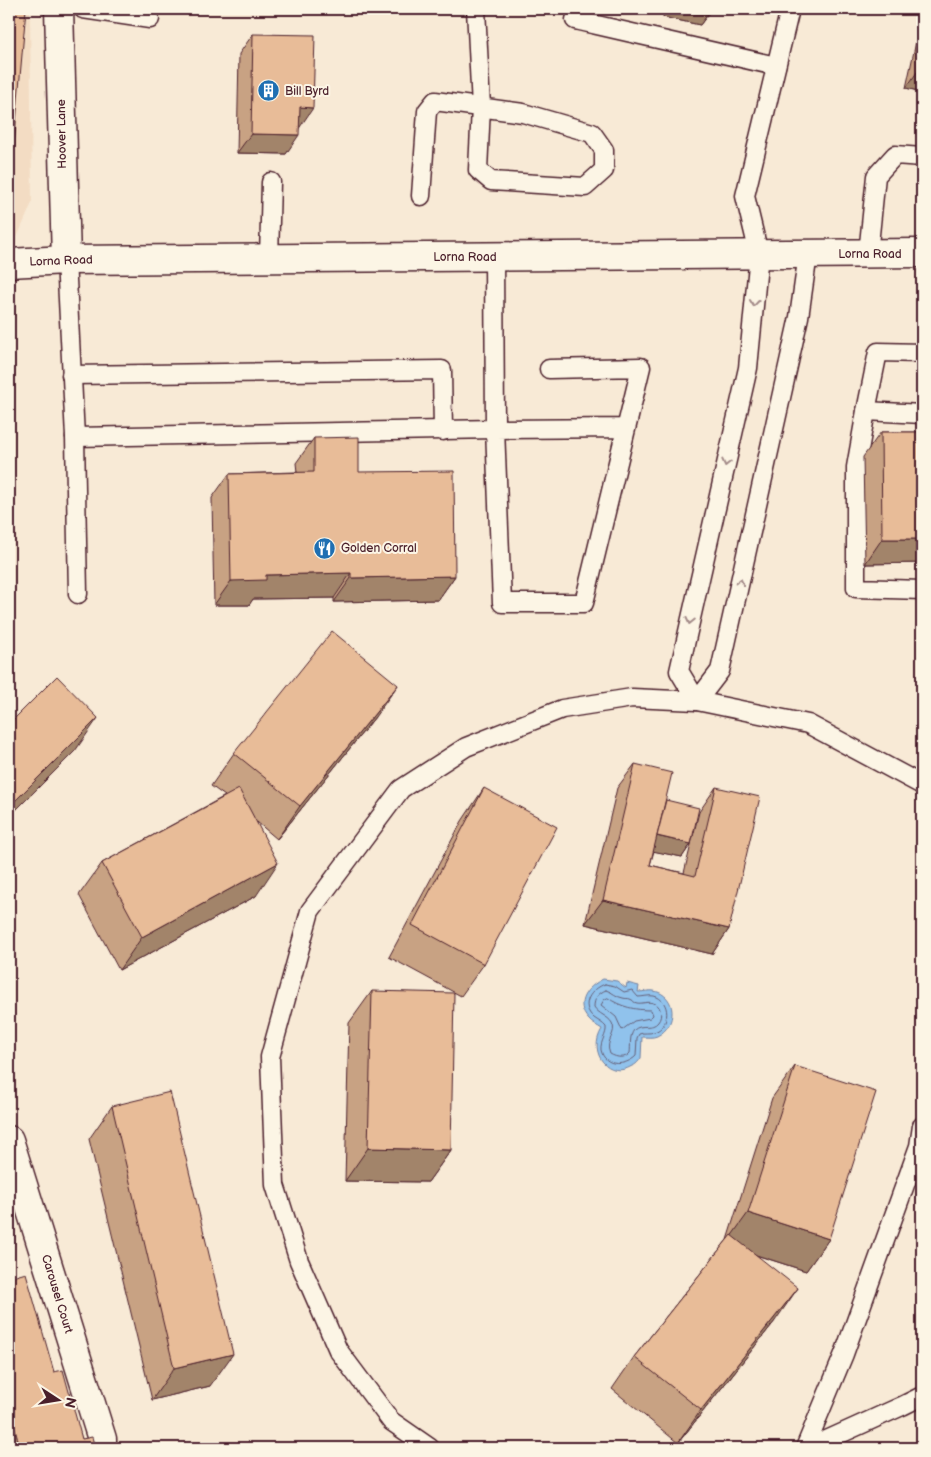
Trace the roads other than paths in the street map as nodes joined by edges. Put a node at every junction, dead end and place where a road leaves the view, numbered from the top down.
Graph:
1 (59, 9) edge
2 (83, 9) edge
3 (476, 9) edge
4 (578, 9) edge
5 (790, 9) edge
6 (150, 19) dead end
7 (776, 66) junction
8 (481, 107) junction
9 (922, 156) edge
10 (271, 182) dead end
11 (421, 196) dead end
12 (922, 253) edge
13 (759, 254) junction
14 (808, 254) junction
15 (868, 254) junction
16 (494, 256) junction
17 (269, 258) junction
18 (66, 260) junction
19 (9, 263) edge
20 (922, 352) edge
21 (549, 369) dead end
22 (72, 375) junction
23 (866, 410) junction
24 (922, 414) edge
25 (626, 428) junction
26 (443, 430) junction
27 (495, 430) junction
28 (75, 437) junction
29 (922, 590) edge
30 (78, 594) dead end
31 (697, 701) junction
32 (922, 785) edge
33 (922, 1126) edge
34 (9, 1140) edge
35 (922, 1396) edge
36 (102, 1448) edge
37 (430, 1448) edge
38 (805, 1448) edge
39 (809, 1448) edge

1 - 18 street, Hoover Lane
2 - 6 lane
3 - 8 lane
4 - 7 lane
5 - 7 lane
7 - 13 lane
8 - 8 lane
8 - 11 lane
9 - 15 lane
10 - 17 lane
12 - 15 street, Lorna Road
13 - 14 street, Lorna Road
13 - 16 street, Lorna Road
13 -> 31 lane
14 - 15 street, Lorna Road
31 -> 14 lane
16 - 17 street, Lorna Road
16 - 27 lane
17 - 18 street, Lorna Road
18 - 19 street, Lorna Road
18 - 22 lane
20 - 23 lane
21 - 25 lane
22 - 26 lane
22 - 28 lane
23 - 24 lane
23 - 29 lane
25 - 27 lane
25 - 27 lane
26 - 27 lane
26 - 28 lane
28 - 30 lane
31 - 32 lane
31 - 37 lane
33 - 38 lane
34 - 36 street, Carousel Court
35 - 39 lane

